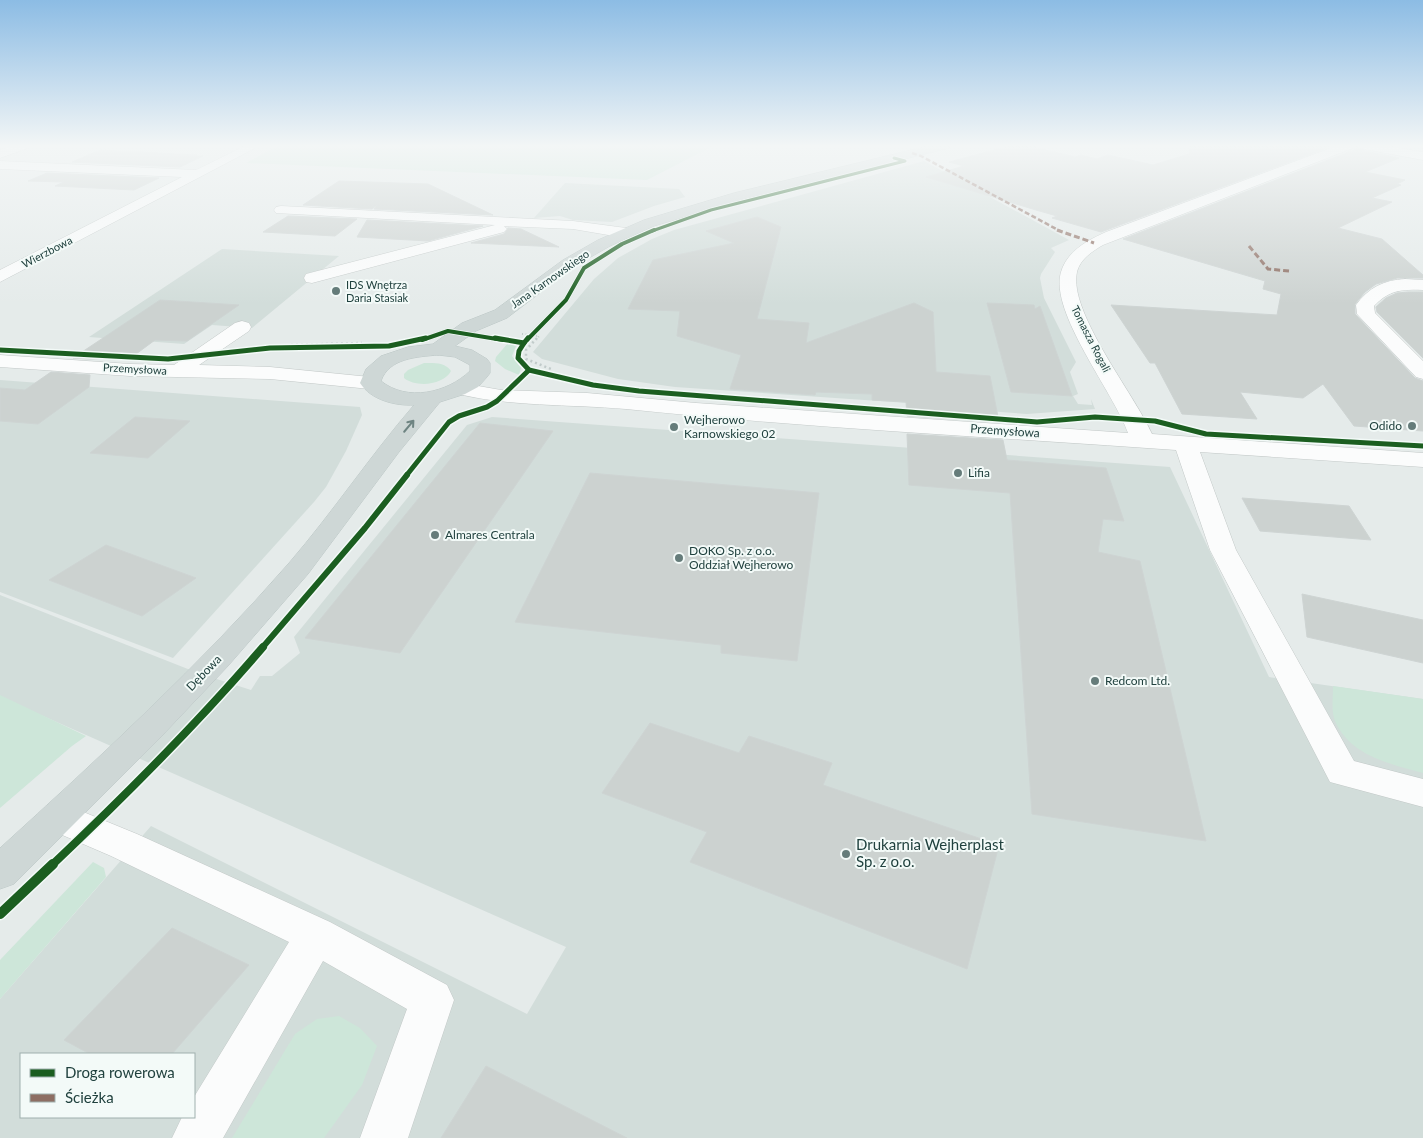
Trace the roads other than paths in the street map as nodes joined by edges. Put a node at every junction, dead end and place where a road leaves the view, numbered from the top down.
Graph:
1 (151, 198) edge
2 (733, 198) edge
3 (1207, 198) edge
4 (281, 210) dead end
5 (514, 222) junction
6 (626, 233) junction
7 (0, 258) edge
8 (33, 259) junction
9 (0, 277) edge
10 (312, 278) dead end
11 (1423, 285) edge
12 (501, 314) junction
13 (242, 327) dead end
14 (438, 349) junction
15 (0, 361) edge
16 (383, 362) junction
17 (476, 364) junction
18 (178, 371) junction
19 (270, 373) junction
20 (1423, 373) edge
21 (370, 382) junction
22 (461, 389) junction
23 (390, 396) junction
24 (433, 397) junction
25 (587, 399) junction
26 (1143, 441) junction
27 (1186, 444) junction
28 (385, 454) junction
29 (1423, 460) edge
30 (1423, 793) edge
31 (59, 817) junction
32 (0, 872) edge
33 (316, 935) junction
34 (196, 1138) edge
35 (384, 1138) edge

1 - 8 street, Wierzbowa
2 - 6 main road, Jana Karnowskiego
3 - 26 street, Tomasza Rogali
4 - 5 street
5 - 6 street
5 - 10 street
6 - 12 main road, Jana Karnowskiego
7 - 8 street
8 - 9 street, Wierzbowa
11 - 20 street
12 - 14 main road, Jana Karnowskiego
12 - 17 main road, Jana Karnowskiego
13 - 18 street
14 - 16 main road
14 - 17 main road
15 - 18 street, Przemysłowa
16 - 19 street, Przemysłowa
16 - 21 main road
17 - 22 main road, Jana Karnowskiego
17 - 25 street, Przemysłowa
18 - 19 street, Przemysłowa
19 - 21 street, Przemysłowa
21 - 23 main road
22 - 24 main road
22 - 25 street, Przemysłowa
23 - 24 main road
23 - 28 main road, Dębowa
28 -> 24 main road, Dębowa
25 - 26 street, Przemysłowa
26 - 27 street, Przemysłowa
27 - 29 street, Przemysłowa
27 - 30 street
28 - 31 main road, Dębowa
31 - 32 main road, Dębowa
31 - 33 street
33 - 34 street
33 - 35 street

